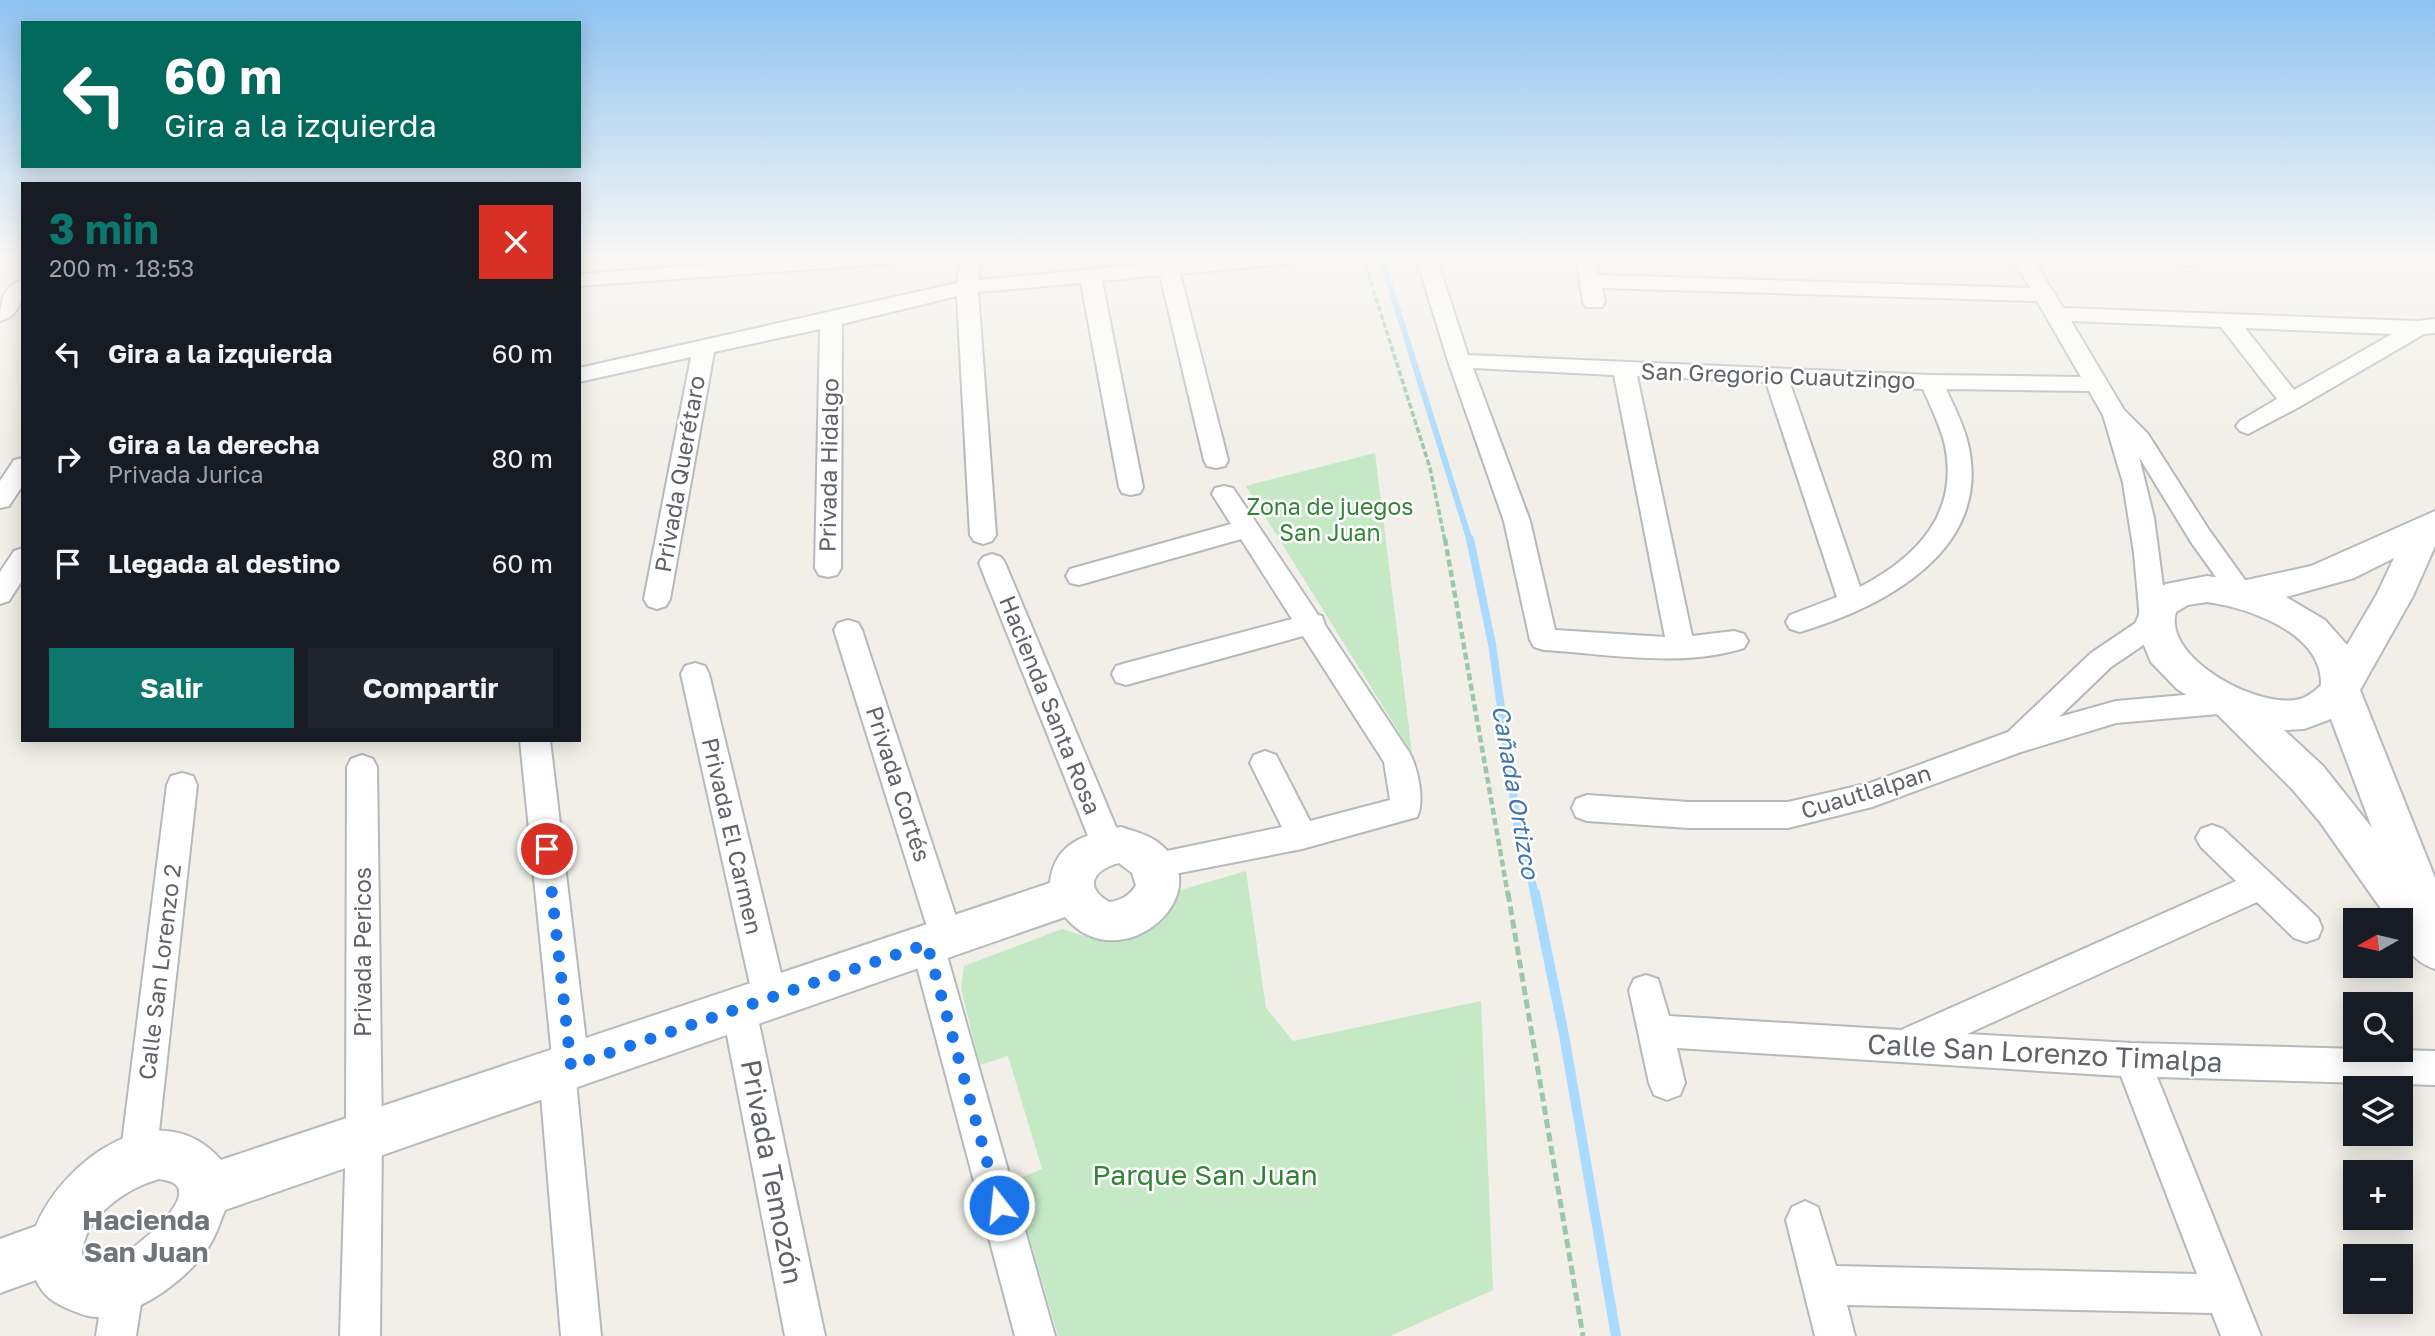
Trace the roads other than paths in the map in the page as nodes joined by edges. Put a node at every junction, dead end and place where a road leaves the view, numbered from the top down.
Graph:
1 (969, 319) edge
2 (1099, 319) edge
3 (1181, 319) edge
4 (1446, 319) edge
5 (2059, 319) edge
6 (2187, 319) edge
7 (831, 320) joint
8 (2228, 321) junction
9 (2426, 327) edge
10 (704, 348) junction
11 (1459, 361) junction
12 (1624, 369) junction
13 (581, 375) edge
14 (1776, 376) junction
15 (1931, 383) junction
16 (2097, 384) junction
17 (2291, 402) junction
18 (2115, 415) junction
19 (2248, 426) dead end
20 (1216, 460) dead end
21 (21, 469) edge
22 (1131, 487) dead end
23 (1224, 494) dead end
24 (21, 497) edge
25 (0, 501) edge
26 (2430, 526) edge
27 (1246, 529) junction
28 (983, 535) dead end
29 (21, 560) edge
30 (992, 563) dead end
31 (828, 568) dead end
32 (1079, 576) dead end
33 (0, 594) edge
34 (2242, 594) junction
35 (657, 599) dead end
36 (1852, 603) junction
37 (1800, 622) dead end
38 (1312, 623) junction
39 (2154, 624) junction
40 (848, 630) dead end
41 (1734, 641) dead end
42 (1681, 648) junction
43 (695, 674) dead end
44 (1126, 674) dead end
45 (2333, 698) junction
46 (2230, 702) junction
47 (535, 742) edge
48 (2014, 742) junction
49 (1265, 763) dead end
50 (362, 767) dead end
51 (182, 785) dead end
52 (1587, 808) dead end
53 (1302, 836) junction
54 (2212, 838) dead end
55 (1108, 846) junction
56 (1154, 865) junction
57 (2261, 885) junction
58 (1073, 895) junction
59 (2306, 928) dead end
60 (2435, 930) edge
61 (937, 941) junction
62 (2435, 949) edge
63 (1646, 990) dead end
64 (754, 1004) junction
65 (1656, 1031) junction
66 (1902, 1046) junction
67 (2132, 1060) junction
68 (2435, 1068) edge
69 (564, 1069) junction
70 (1667, 1083) dead end
71 (363, 1137) junction
72 (138, 1159) junction
73 (205, 1191) junction
74 (1805, 1220) dead end
75 (56, 1246) junction
76 (0, 1266) edge
77 (124, 1284) junction
78 (1822, 1285) junction
79 (2225, 1294) junction
80 (116, 1336) edge
81 (360, 1336) edge
82 (581, 1336) edge
83 (805, 1336) edge
84 (1035, 1336) edge
85 (1835, 1336) edge
86 (2241, 1336) edge

1 - 28 street
2 - 22 street
3 - 20 street
4 - 11 street
5 - 16 street
6 - 8 street
7 - 10 street
7 - 31 street, Privada Hidalgo
8 - 9 street
8 - 17 street
9 - 17 street
10 - 13 street
10 - 35 street, Privada Querétaro
11 - 12 street, San Gregorio Cuautzingo
11 - 42 street
12 - 14 street, San Gregorio Cuautzingo
12 - 42 street
14 - 15 street, San Gregorio Cuautzingo
14 - 36 street
15 - 16 street, San Gregorio Cuautzingo
15 - 36 street
16 - 18 street
17 - 19 street
18 - 34 street
18 - 39 street
21 - 25 street
23 - 27 street
24 - 25 street
26 - 34 street
26 - 45 street
27 - 32 street
27 - 38 street
29 - 33 street
30 - 55 street, Hacienda Santa Rosa
34 - 39 street
34 - 45 street
36 - 37 street
38 - 44 street
38 - 53 street
39 - 46 street
39 - 48 street
40 - 61 street, Privada Cortés
41 - 42 street
43 - 64 street, Privada El Carmen
45 - 46 street
45 - 60 street
46 - 48 street, Cuautlalpan
46 - 62 street
47 - 69 street
48 - 52 street, Cuautlalpan
49 - 53 street
50 - 71 street, Privada Pericos
51 - 72 street, Calle San Lorenzo 2
53 - 56 street
54 - 57 street
55 - 56 street
55 - 58 street
56 - 58 street
57 - 59 street
57 - 66 street
58 - 61 street
61 - 64 street
61 - 84 street, Privada Cortés
63 - 65 street
64 - 69 street
64 - 83 street, Privada Temozón
65 - 66 street, Calle San Lorenzo Timalpa
65 - 70 street
66 - 67 street, Calle San Lorenzo Timalpa
67 - 68 street, Calle San Lorenzo Timalpa
67 - 79 street
69 - 71 street
69 - 82 street
71 - 73 street
71 - 81 street, Privada Pericos
72 - 73 street
72 - 75 street
73 - 77 street
74 - 78 street
75 - 76 street
75 - 77 street
77 - 80 street
78 - 79 street
78 - 85 street
79 - 86 street

